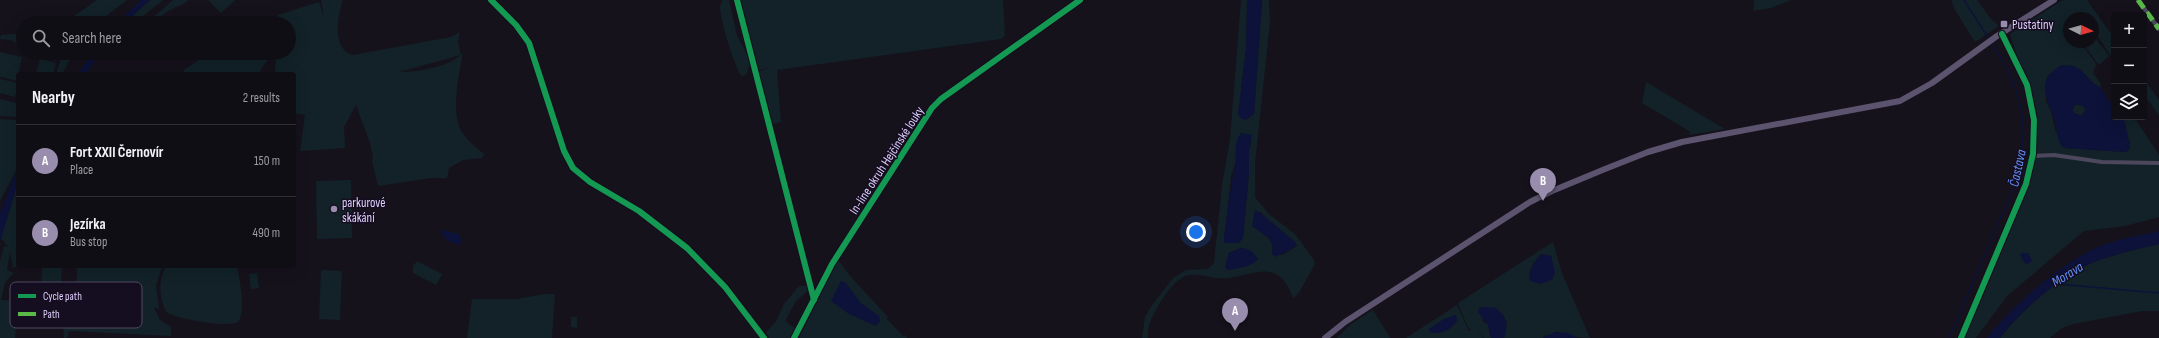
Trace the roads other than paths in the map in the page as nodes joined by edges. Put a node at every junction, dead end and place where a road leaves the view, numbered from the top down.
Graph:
1 (490, 0) edge
2 (2054, 0) edge
3 (2138, 0) edge
4 (2159, 29) edge
5 (2000, 35) junction
6 (2033, 156) junction
7 (2159, 163) edge
8 (814, 300) dead end
9 (764, 338) edge
10 (794, 338) edge
11 (1325, 338) edge
12 (1961, 338) edge

1 - 9 street
2 - 5 main road
3 - 4 street
5 - 6 street
5 - 11 main road
6 - 7 street
6 - 12 street
8 - 10 street

